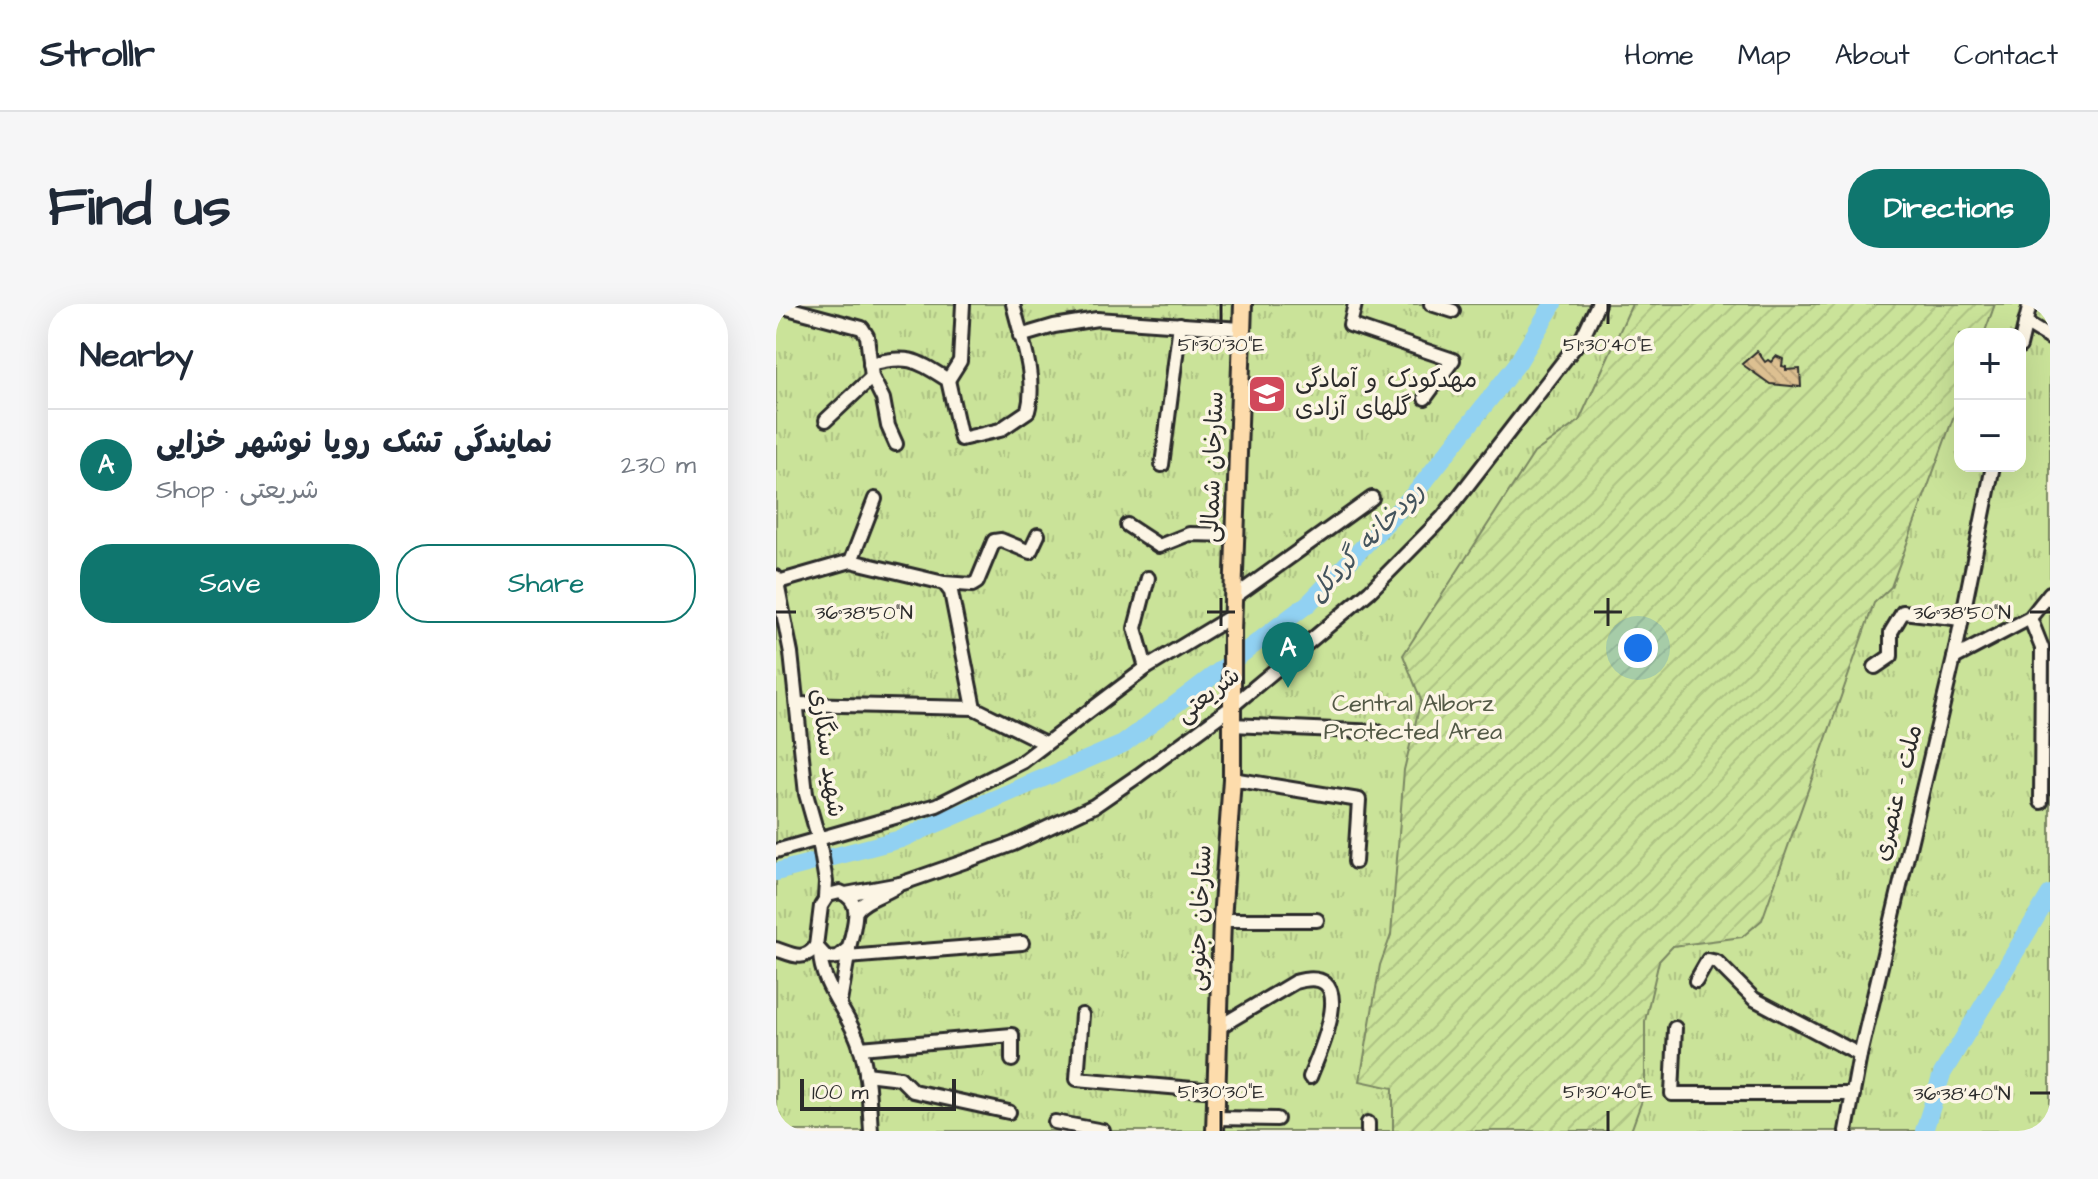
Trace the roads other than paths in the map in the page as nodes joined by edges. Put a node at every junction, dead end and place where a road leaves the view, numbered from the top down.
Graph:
1 (963, 304) edge
2 (1013, 304) edge
3 (1243, 304) edge
4 (1355, 304) edge
5 (1431, 304) edge
6 (1598, 304) edge
7 (2030, 304) edge
8 (776, 305) edge
9 (1453, 311) dead end
10 (2025, 323) junction
11 (1180, 324) junction
12 (2024, 328) edge
13 (1241, 329) junction
14 (1020, 336) junction
15 (2050, 338) edge
16 (871, 370) junction
17 (948, 380) junction
18 (1425, 398) dead end
19 (826, 420) dead end
20 (896, 444) dead end
21 (1162, 465) dead end
22 (1992, 472) edge
23 (1372, 498) dead end
24 (875, 499) dead end
25 (1127, 525) dead end
26 (1038, 535) dead end
27 (1234, 535) junction
28 (851, 561) junction
29 (1148, 578) dead end
30 (777, 580) edge
31 (944, 583) junction
32 (2050, 593) edge
33 (1233, 598) junction
34 (2030, 618) junction
35 (1961, 619) junction
36 (1232, 624) junction
37 (791, 653) junction
38 (776, 655) edge
39 (1954, 658) junction
40 (1875, 667) dead end
41 (1146, 668) junction
42 (1231, 689) joint
43 (797, 704) junction
44 (974, 708) junction
45 (1230, 708) junction
46 (1232, 725) junction
47 (1378, 732) dead end
48 (1045, 743) junction
49 (1232, 779) junction
50 (2041, 802) dead end
51 (821, 848) junction
52 (776, 851) edge
53 (1355, 862) dead end
54 (829, 881) junction
55 (900, 884) junction
56 (843, 893) junction
57 (825, 897) junction
58 (856, 911) junction
59 (1222, 920) junction
60 (1317, 920) dead end
61 (1022, 943) dead end
62 (776, 949) edge
63 (818, 949) junction
64 (848, 952) junction
65 (1696, 981) dead end
66 (840, 1002) junction
67 (1082, 1015) dead end
68 (1219, 1027) junction
69 (1675, 1028) dead end
70 (860, 1048) junction
71 (1860, 1055) junction
72 (1012, 1060) dead end
73 (866, 1074) junction
74 (1310, 1077) dead end
75 (1216, 1091) junction
76 (1853, 1094) junction
77 (1009, 1112) dead end
78 (1277, 1119) dead end
79 (1055, 1122) dead end
80 (1215, 1125) edge
81 (871, 1131) edge
82 (1103, 1131) edge
83 (1846, 1131) edge

1 - 17 street
2 - 14 street
3 - 13 main road, ستارخان شمالی
4 - 18 street
5 - 9 street
6 - 45 street, شریعتی
7 - 10 street
8 - 16 street
10 - 12 street
10 - 15 street
11 - 13 street
11 - 14 street
11 - 21 street
13 - 27 main road, ستارخان شمالی
14 - 17 street
16 - 17 street
16 - 19 street
16 - 20 street
22 - 35 street, ملت - عنصری
23 - 33 street
24 - 28 street
25 - 27 street
26 - 31 street
27 - 33 main road, ستارخان شمالی
28 - 30 street
28 - 31 street
29 - 41 street
30 - 37 street, شهید سنگاری
31 - 44 street
32 - 34 street
33 - 36 main road, ستارخان شمالی
34 - 39 street
34 - 50 street
35 - 39 street, ملت - عنصری
35 - 40 street
36 - 41 street
36 - 42 main road, ستارخان شمالی
37 - 38 street
37 - 43 street, شهید سنگاری
39 - 71 street, ملت - عنصری
41 - 48 street
42 - 45 main road, ستارخان جنوبی
43 - 44 street
43 - 51 street, شهید سنگاری
44 - 48 street
45 - 46 main road, ستارخان جنوبی
45 - 55 street, شریعتی
46 - 47 street
46 - 49 main road, ستارخان جنوبی
48 - 51 street
49 - 53 street
49 - 59 main road, ستارخان جنوبی
51 - 52 street
51 - 54 street, شهید سنگاری
54 - 56 street
54 - 57 street
55 - 56 street
55 - 58 street
56 - 57 street
56 - 58 street
57 - 63 street
58 - 64 street
59 - 60 street
59 - 68 main road, ستارخان جنوبی
61 - 64 street
62 - 63 street
63 - 64 street
63 - 66 street
64 - 66 street
65 - 71 street
66 - 70 street
67 - 75 street
68 - 74 street
68 - 75 main road, ستارخان جنوبی
69 - 76 street
70 - 72 street
70 - 73 street
71 - 76 street, ملت - عنصری
73 - 77 street
73 - 81 street
75 - 80 main road, ستارخان جنوبی
76 - 83 street, ملت - عنصری
78 - 80 street
79 - 82 street

